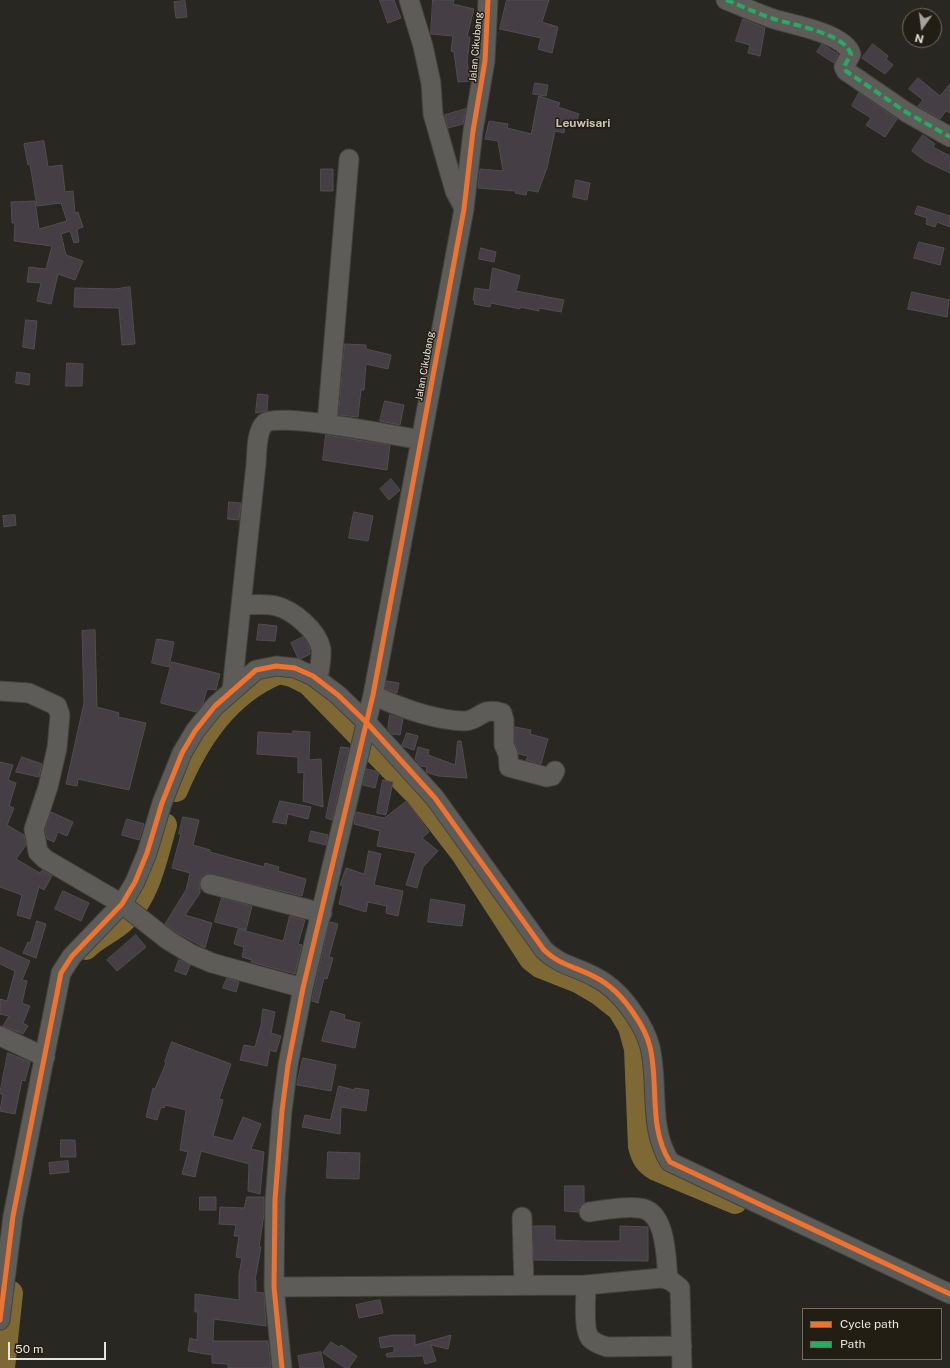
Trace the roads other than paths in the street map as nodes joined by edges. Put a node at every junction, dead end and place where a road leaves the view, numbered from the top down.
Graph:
1 (410, 0) edge
2 (488, 0) edge
3 (726, 0) edge
4 (950, 138) edge
5 (349, 159) dead end
6 (464, 209) junction
7 (327, 424) junction
8 (421, 440) junction
9 (242, 605) junction
10 (318, 680) junction
11 (232, 690) junction
12 (0, 691) edge
13 (373, 695) junction
14 (364, 735) junction
15 (555, 771) dead end
16 (210, 884) dead end
17 (129, 910) junction
18 (322, 913) junction
19 (303, 988) junction
20 (0, 1036) edge
21 (45, 1057) junction
22 (589, 1212) dead end
23 (522, 1217) dead end
24 (668, 1280) junction
25 (524, 1285) junction
26 (586, 1285) junction
27 (274, 1287) junction
28 (950, 1294) edge
29 (0, 1320) edge
30 (682, 1346) junction
31 (282, 1368) edge
32 (682, 1368) edge

1 - 6 street
2 - 6 street, Jalan Cikubang
3 - 4 street
5 - 7 street
6 - 8 street, Jalan Cikubang
7 - 8 street
7 - 9 street
8 - 13 street, Jalan Cikubang
9 - 10 street
9 - 11 street
10 - 11 street
10 - 14 street
11 - 17 street
12 - 17 street
13 - 14 street, Jalan Cikubang
13 - 15 street
14 - 18 street, Jalan Cikubang
14 - 28 street
16 - 18 street
17 - 19 street
17 - 21 street
18 - 19 street, Jalan Cikubang
19 - 27 street, Jalan Cikubang
20 - 21 street
21 - 29 street
22 - 24 street
23 - 25 street
24 - 26 street
24 - 30 street
25 - 26 street
25 - 27 street
26 - 30 street
27 - 31 street, Jalan Cikubang
30 - 32 street

